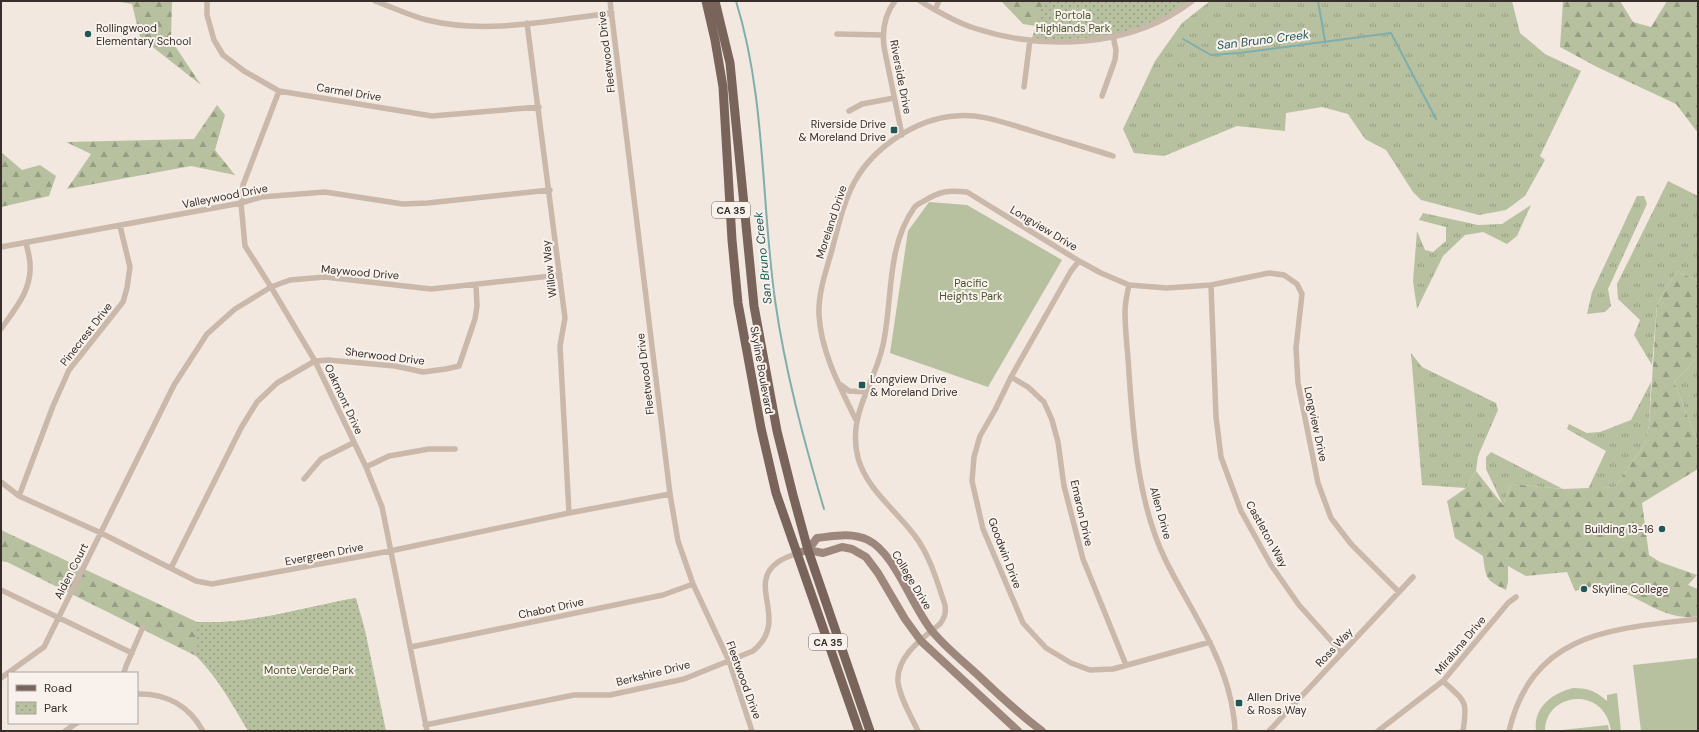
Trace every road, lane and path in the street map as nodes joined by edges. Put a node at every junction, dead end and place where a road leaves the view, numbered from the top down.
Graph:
1 (207, 1) edge
2 (375, 1) edge
3 (610, 1) edge
4 (706, 1) edge
5 (716, 1) edge
6 (895, 1) edge
7 (920, 1) edge
8 (939, 1) edge
9 (1192, 1) edge
10 (935, 10) junction
11 (612, 13) junction
12 (527, 23) junction
13 (837, 34) dead end
14 (883, 35) junction
15 (1113, 36) junction
16 (1030, 40) junction
17 (1024, 87) dead end
18 (279, 91) junction
19 (1102, 96) dead end
20 (894, 98) junction
21 (539, 107) junction
22 (849, 111) dead end
23 (902, 134) junction
24 (1113, 156) dead end
25 (550, 190) junction
26 (241, 203) junction
27 (120, 226) junction
28 (26, 242) junction
29 (1, 247) edge
30 (1079, 261) junction
31 (560, 275) junction
32 (476, 284) junction
33 (1129, 285) junction
34 (1211, 285) junction
35 (271, 287) junction
36 (1, 328) edge
37 (315, 361) junction
38 (1011, 377) junction
39 (840, 385) junction
40 (866, 392) junction
41 (856, 420) junction
42 (353, 442) junction
43 (455, 449) dead end
44 (366, 467) junction
45 (304, 479) dead end
46 (1, 482) edge
47 (670, 494) junction
48 (19, 496) junction
49 (569, 513) junction
50 (101, 533) junction
51 (808, 550) junction
52 (390, 551) junction
53 (797, 553) junction
54 (171, 568) junction
55 (1413, 577) dead end
56 (693, 584) junction
57 (1, 590) edge
58 (1399, 592) junction
59 (1516, 597) dead end
60 (59, 617) junction
61 (1698, 619) edge
62 (143, 627) dead end
63 (926, 636) junction
64 (1210, 642) junction
65 (411, 647) junction
66 (132, 653) junction
67 (1342, 653) junction
68 (729, 661) junction
69 (1126, 665) junction
70 (8, 672) edge
71 (124, 672) edge
72 (1443, 681) junction
73 (138, 694) edge
74 (76, 724) edge
75 (426, 728) edge
76 (65, 731) edge
77 (203, 731) edge
78 (752, 731) edge
79 (859, 731) edge
80 (870, 731) edge
81 (918, 731) edge
82 (1018, 731) edge
83 (1042, 731) edge
84 (1235, 731) edge
85 (1269, 731) edge
86 (1378, 731) edge
87 (1463, 731) edge
88 (1509, 731) edge

1 - 18 street, Carmel Drive
2 - 12 street
3 - 11 street, Fleetwood Drive
4 - 53 main road, Skyline Boulevard / CA 35
5 - 51 main road, Skyline Boulevard / CA 35
6 - 14 street, Riverside Drive
7 - 10 street
8 - 10 street
9 - 15 street
10 - 16 street
11 - 12 street
11 - 47 street, Fleetwood Drive
12 - 21 street, Willow Way
13 - 14 street
14 - 20 street, Riverside Drive
15 - 16 street
15 - 19 street
16 - 17 street
18 - 21 street, Carmel Drive
18 - 26 street, Oakmont Drive
20 - 22 street
20 - 23 street, Riverside Drive
21 - 25 street, Willow Way
23 - 24 street, Moreland Drive
23 - 39 street, Moreland Drive
25 - 26 street, Valleywood Drive
25 - 31 street, Willow Way
26 - 27 street, Valleywood Drive
26 - 35 street, Oakmont Drive
27 - 28 street, Valleywood Drive
27 - 48 street, Pinecrest Drive
28 - 29 street, Valleywood Drive
28 - 36 street
30 - 33 street, Longview Drive
30 - 38 street, Goodwin Drive
30 - 40 street, Longview Drive
31 - 32 street, Maywood Drive
31 - 49 street, Willow Way
32 - 35 street, Maywood Drive
32 - 37 street, Sherwood Drive
33 - 34 street, Longview Drive
33 - 64 street, Allen Drive
34 - 58 street, Longview Drive
34 - 67 street, Castleton Way
35 - 37 street, Oakmont Drive
35 - 50 street, Maywood Drive
37 - 42 street, Oakmont Drive
37 - 54 street, Sherwood Drive
38 - 69 street, Emaron Drive
38 - 69 street, Goodwin Drive
39 - 40 street
39 - 41 street, Moreland Drive
40 - 41 street, Longview Drive
41 - 63 street, Longview Drive
42 - 44 street, Oakmont Drive
42 - 45 street
43 - 44 street
44 - 52 street, Oakmont Drive
46 - 48 street, Evergreen Drive
47 - 49 street, Evergreen Drive
47 - 56 street, Fleetwood Drive
48 - 50 street, Evergreen Drive
49 - 52 street, Evergreen Drive
50 - 54 street, Evergreen Drive
50 - 60 street, Alden Court
51 - 53 street, Berkshire Drive
51 - 63 street, College Drive
51 - 63 street, College Drive
51 - 80 main road, Skyline Boulevard / CA 35
52 - 54 street, Evergreen Drive
52 - 65 street, Oakmont Drive
53 - 68 street, Berkshire Drive
53 - 79 main road, Skyline Boulevard / CA 35
55 - 58 street, Ross Way
56 - 65 street, Chabot Drive
56 - 68 street, Fleetwood Drive
57 - 60 street, Alden Court
58 - 67 street, Ross Way
59 - 72 street, Miraluna Drive
60 - 66 street
60 - 70 street, Alden Court
61 - 88 street
62 - 66 street
63 - 81 street, Longview Drive
63 - 82 street, College Drive
63 - 83 street, College Drive
64 - 69 street, Goodwin Drive
64 - 84 street, Allen Drive
65 - 75 street, Oakmont Drive
66 - 71 street
67 - 85 street, Ross Way
68 - 75 street, Berkshire Drive
68 - 78 street, Fleetwood Drive
72 - 86 street, Miraluna Drive
72 - 87 street
73 - 77 street
74 - 76 street

